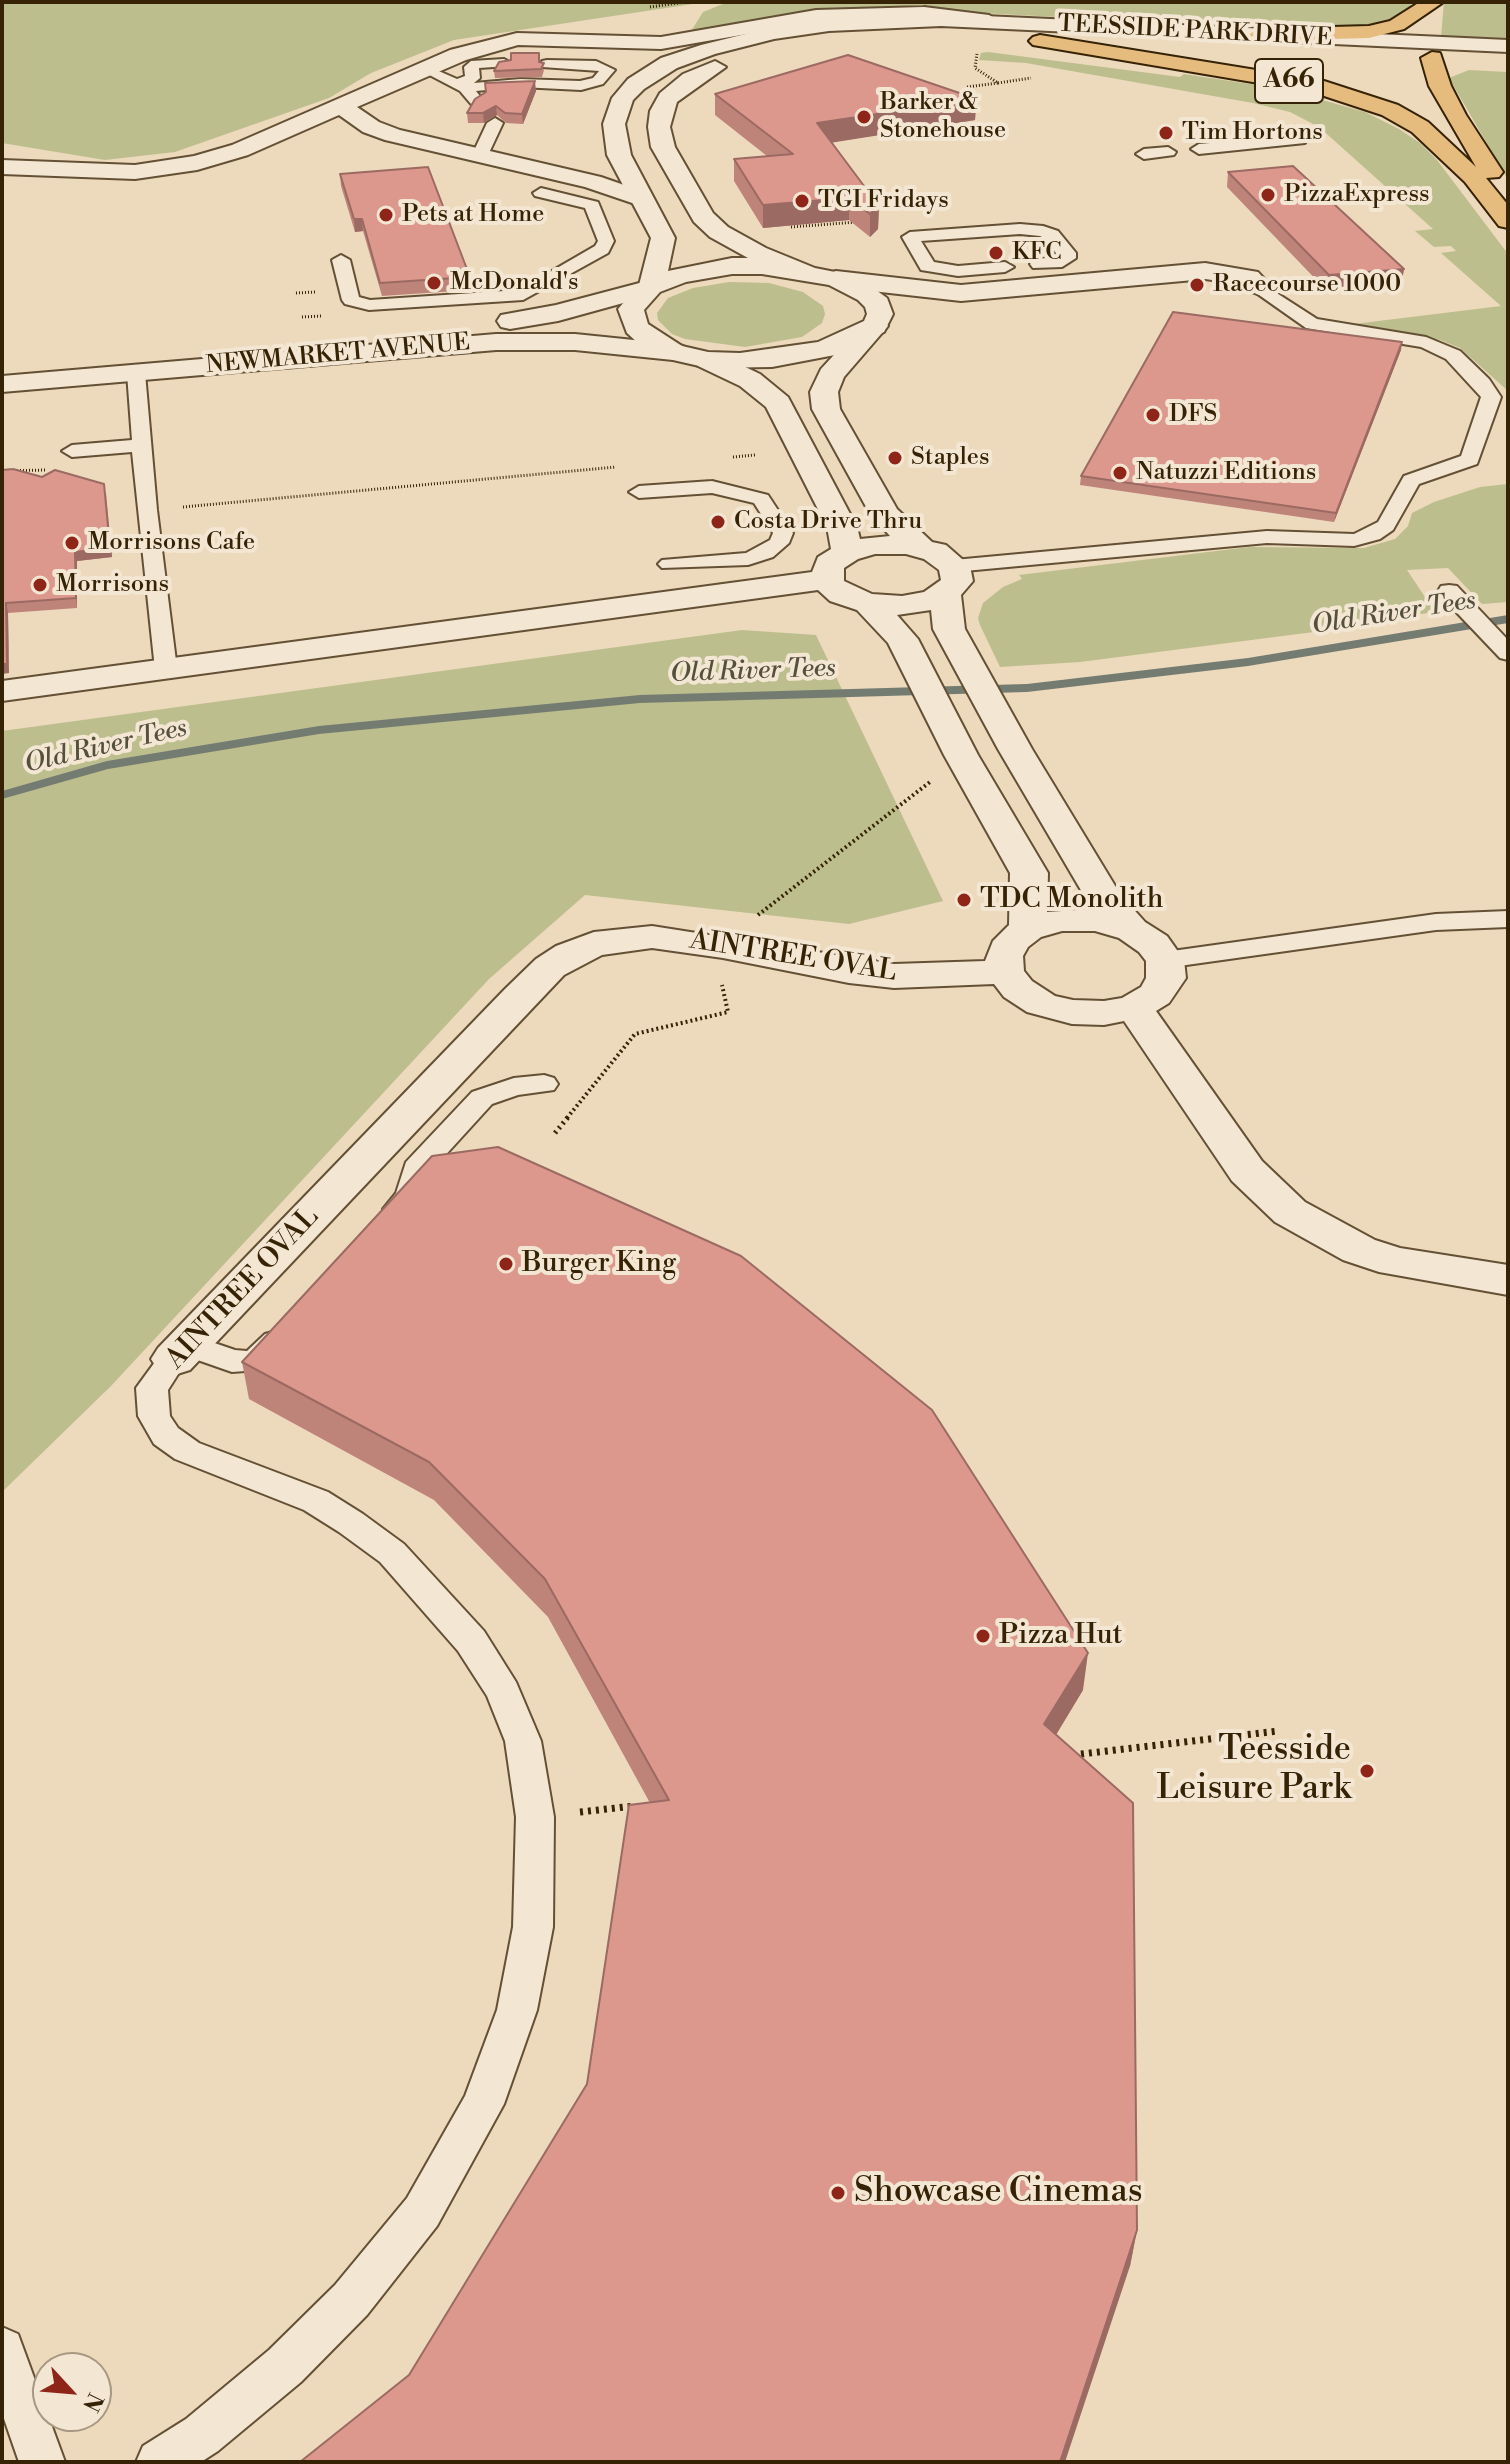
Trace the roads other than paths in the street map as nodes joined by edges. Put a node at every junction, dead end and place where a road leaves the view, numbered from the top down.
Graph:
1 (1432, 2) edge
2 (989, 21) junction
3 (1258, 35) junction
4 (1040, 41) junction
5 (1455, 45) junction
6 (1508, 46) edge
7 (708, 49) junction
8 (1431, 51) junction
9 (1508, 52) edge
10 (498, 54) junction
11 (1508, 61) edge
12 (547, 64) edge
13 (425, 69) junction
14 (463, 84) junction
15 (480, 105) edge
16 (341, 106) junction
17 (495, 123) edge
18 (1299, 140) dead end
19 (1199, 149) dead end
20 (1168, 152) dead end
21 (1144, 154) dead end
22 (480, 155) junction
23 (2, 167) edge
24 (541, 193) dead end
25 (641, 199) junction
26 (1508, 214) edge
27 (1508, 221) edge
28 (341, 260) dead end
29 (1039, 264) dead end
30 (1005, 267) dead end
31 (805, 272) junction
32 (836, 279) junction
33 (1258, 286) joint
34 (649, 288) junction
35 (961, 293) junction
36 (878, 320) junction
37 (673, 352) junction
38 (708, 360) junction
39 (2, 367) edge
40 (136, 373) junction
41 (2, 384) edge
42 (142, 445) junction
43 (72, 451) dead end
44 (639, 492) dead end
45 (921, 548) junction
46 (847, 552) junction
47 (669, 564) dead end
48 (827, 579) junction
49 (949, 580) junction
50 (1449, 591) dead end
51 (868, 603) junction
52 (1508, 653) edge
53 (166, 669) junction
54 (2, 691) edge
55 (1508, 919) edge
56 (1028, 929) junction
57 (1132, 930) junction
58 (1165, 960) junction
59 (1005, 972) junction
60 (1134, 1007) junction
61 (544, 1084) dead end
62 (379, 1229) edge
63 (1508, 1280) edge
64 (295, 1322) edge
65 (181, 1352) junction
66 (2, 2349) edge
67 (42, 2462) edge
68 (159, 2462) edge

1 - 3 highway, A66
1 - 8 highway, A66
2 - 3 street, TEESSIDE PARK DRIVE
2 - 7 street, TEESSIDE PARK DRIVE
2 - 10 street
3 - 8 street, TEESSIDE PARK DRIVE
4 - 8 street, TEESSIDE PARK DRIVE
4 - 27 highway, A66
4 - 31 street, TEESSIDE PARK DRIVE
5 - 6 street, TEESSIDE PARK DRIVE
5 - 8 street, TEESSIDE PARK DRIVE
5 - 9 street
7 - 10 street
7 - 25 street, TEESSIDE PARK DRIVE
8 - 11 street, TEESSIDE PARK DRIVE
8 - 26 highway, A66
10 - 13 street
10 - 14 lane
12 - 14 lane
13 - 14 lane
13 - 16 street
14 - 15 lane
16 - 22 street
16 - 23 street
17 - 22 lane
18 - 19 lane
20 - 21 lane
22 - 25 street
24 - 28 lane
25 - 34 street, TEESSIDE PARK DRIVE
29 - 30 lane
31 - 32 street
31 - 34 street, NEWMARKET AVENUE
32 - 35 street
32 - 36 street
33 - 35 street
33 - 49 lane
34 - 37 street, TEESSIDE PARK DRIVE
34 - 39 street, NEWMARKET AVENUE
35 - 36 street
36 - 38 street
36 - 45 street
37 - 38 street
37 - 40 street, NEWMARKET AVENUE
38 - 46 street
40 - 41 street, NEWMARKET AVENUE
40 - 42 lane
42 - 43 lane
42 - 53 lane
44 - 47 lane
45 - 46 street
45 - 49 street
46 - 48 street
48 - 51 street
48 - 53 street
49 - 51 street
49 - 57 street
50 - 52 lane
51 - 56 street
53 - 54 street
55 - 58 lane
56 - 57 street
56 - 59 street
57 - 58 street
58 - 60 street
59 - 60 street
59 - 65 street, AINTREE OVAL
60 - 63 street
61 - 62 lane
64 - 65 lane
65 - 68 lane, AINTREE OVAL
66 - 67 lane

